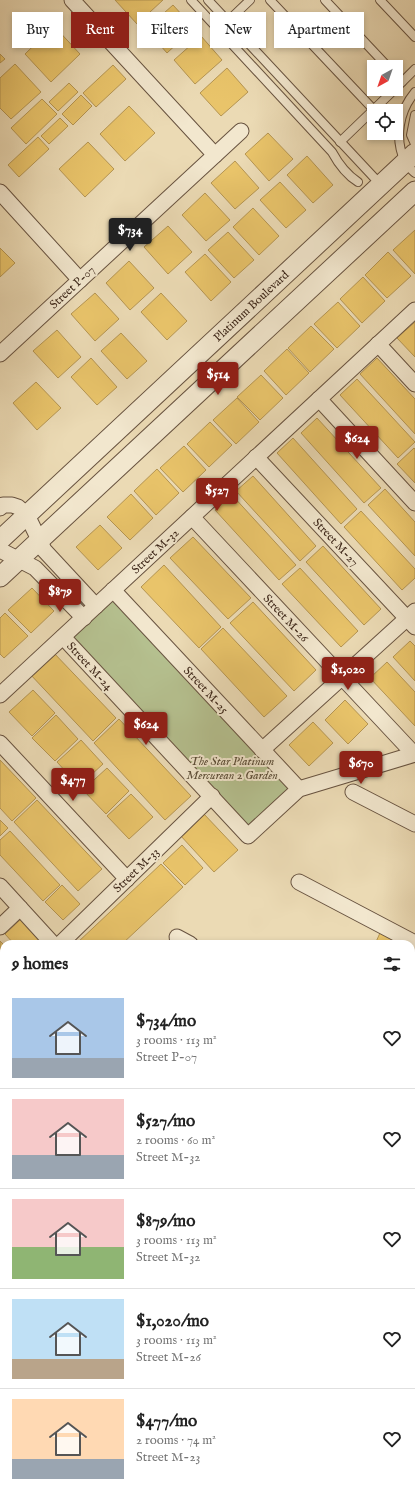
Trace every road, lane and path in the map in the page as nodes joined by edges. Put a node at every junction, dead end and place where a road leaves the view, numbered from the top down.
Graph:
1 (72, 0) edge
2 (191, 0) edge
3 (250, 0) edge
4 (270, 0) edge
5 (325, 0) edge
6 (380, 0) edge
7 (202, 2) edge
8 (211, 12) edge
9 (211, 12) edge
10 (238, 12) edge
11 (415, 36) edge
12 (243, 48) edge
13 (245, 48) edge
14 (246, 48) edge
15 (381, 60) edge
16 (415, 69) edge
17 (403, 79) edge
18 (415, 92) edge
19 (385, 96) edge
20 (368, 104) edge
21 (378, 104) edge
22 (367, 115) edge
23 (415, 115) edge
24 (241, 131) dead end
25 (340, 142) junction
26 (415, 144) edge
27 (348, 153) junction
28 (215, 154) junction
29 (412, 163) edge
30 (367, 185) junction
31 (415, 191) edge
32 (0, 192) edge
33 (80, 280) junction
34 (415, 310) edge
35 (378, 344) junction
36 (0, 354) edge
37 (415, 384) edge
38 (319, 399) junction
39 (256, 457) junction
40 (415, 503) edge
41 (1, 505) edge
42 (27, 515) junction
43 (192, 517) junction
44 (0, 540) edge
45 (39, 541) junction
46 (0, 550) edge
47 (20, 559) junction
48 (0, 577) edge
49 (113, 590) junction
50 (96, 606) junction
51 (84, 618) junction
52 (412, 619) edge
53 (63, 637) junction
54 (342, 677) junction
55 (0, 695) edge
56 (0, 743) edge
57 (262, 750) junction
58 (415, 754) edge
59 (299, 789) junction
60 (353, 792) dead end
61 (212, 796) junction
62 (415, 824) edge
63 (127, 879) junction
64 (299, 882) dead end
65 (0, 886) edge
66 (20, 908) junction
67 (0, 927) edge
68 (49, 940) edge
69 (64, 940) edge
70 (411, 940) edge

1 - 28 street
2 - 7 lane
3 - 10 lane
4 - 20 lane
5 - 15 lane
6 - 11 lane
7 - 8 lane
7 - 9 lane
12 - 30 lane
13 - 27 lane
14 - 25 lane
16 - 17 lane
18 - 29 lane
19 - 21 lane
22 - 25 lane
23 - 26 lane
24 - 28 street, Street P-07
25 - 27 lane
27 - 30 lane
28 - 33 street, Street P-07
29 - 30 street, Platinum Boulevard
30 - 42 street, Platinum Boulevard
31 - 45 street
32 - 33 street
33 - 36 street, Street P-07
34 - 35 street, Street M-32
35 - 37 street
35 - 38 street, Street M-32
38 - 39 street, Street M-32
38 - 40 street
39 - 43 street, Street M-32
39 - 52 street, Street M-27
41 - 42 street
42 - 44 street, Platinum Boulevard
42 - 45 street
43 - 49 street, Street M-32
43 - 54 street, Street M-26
45 - 47 street
45 - 50 street
46 - 47 street
47 - 48 street
47 - 51 street
49 - 50 street, Street M-32
49 - 57 street, Street M-25
50 - 51 street, Street M-32
51 - 53 street, Street M-32
52 - 54 street
53 - 55 street, Street M-32
53 - 61 street, Street M-24
54 - 57 street
54 - 58 street, Street M-26
56 - 63 street
57 - 59 street, Street M-25
58 - 59 street
59 - 61 street, Street M-24
60 - 62 street
61 - 63 street, Street M-33
63 - 69 street, Street M-33
64 - 70 street
65 - 66 street
66 - 67 street
66 - 68 street

